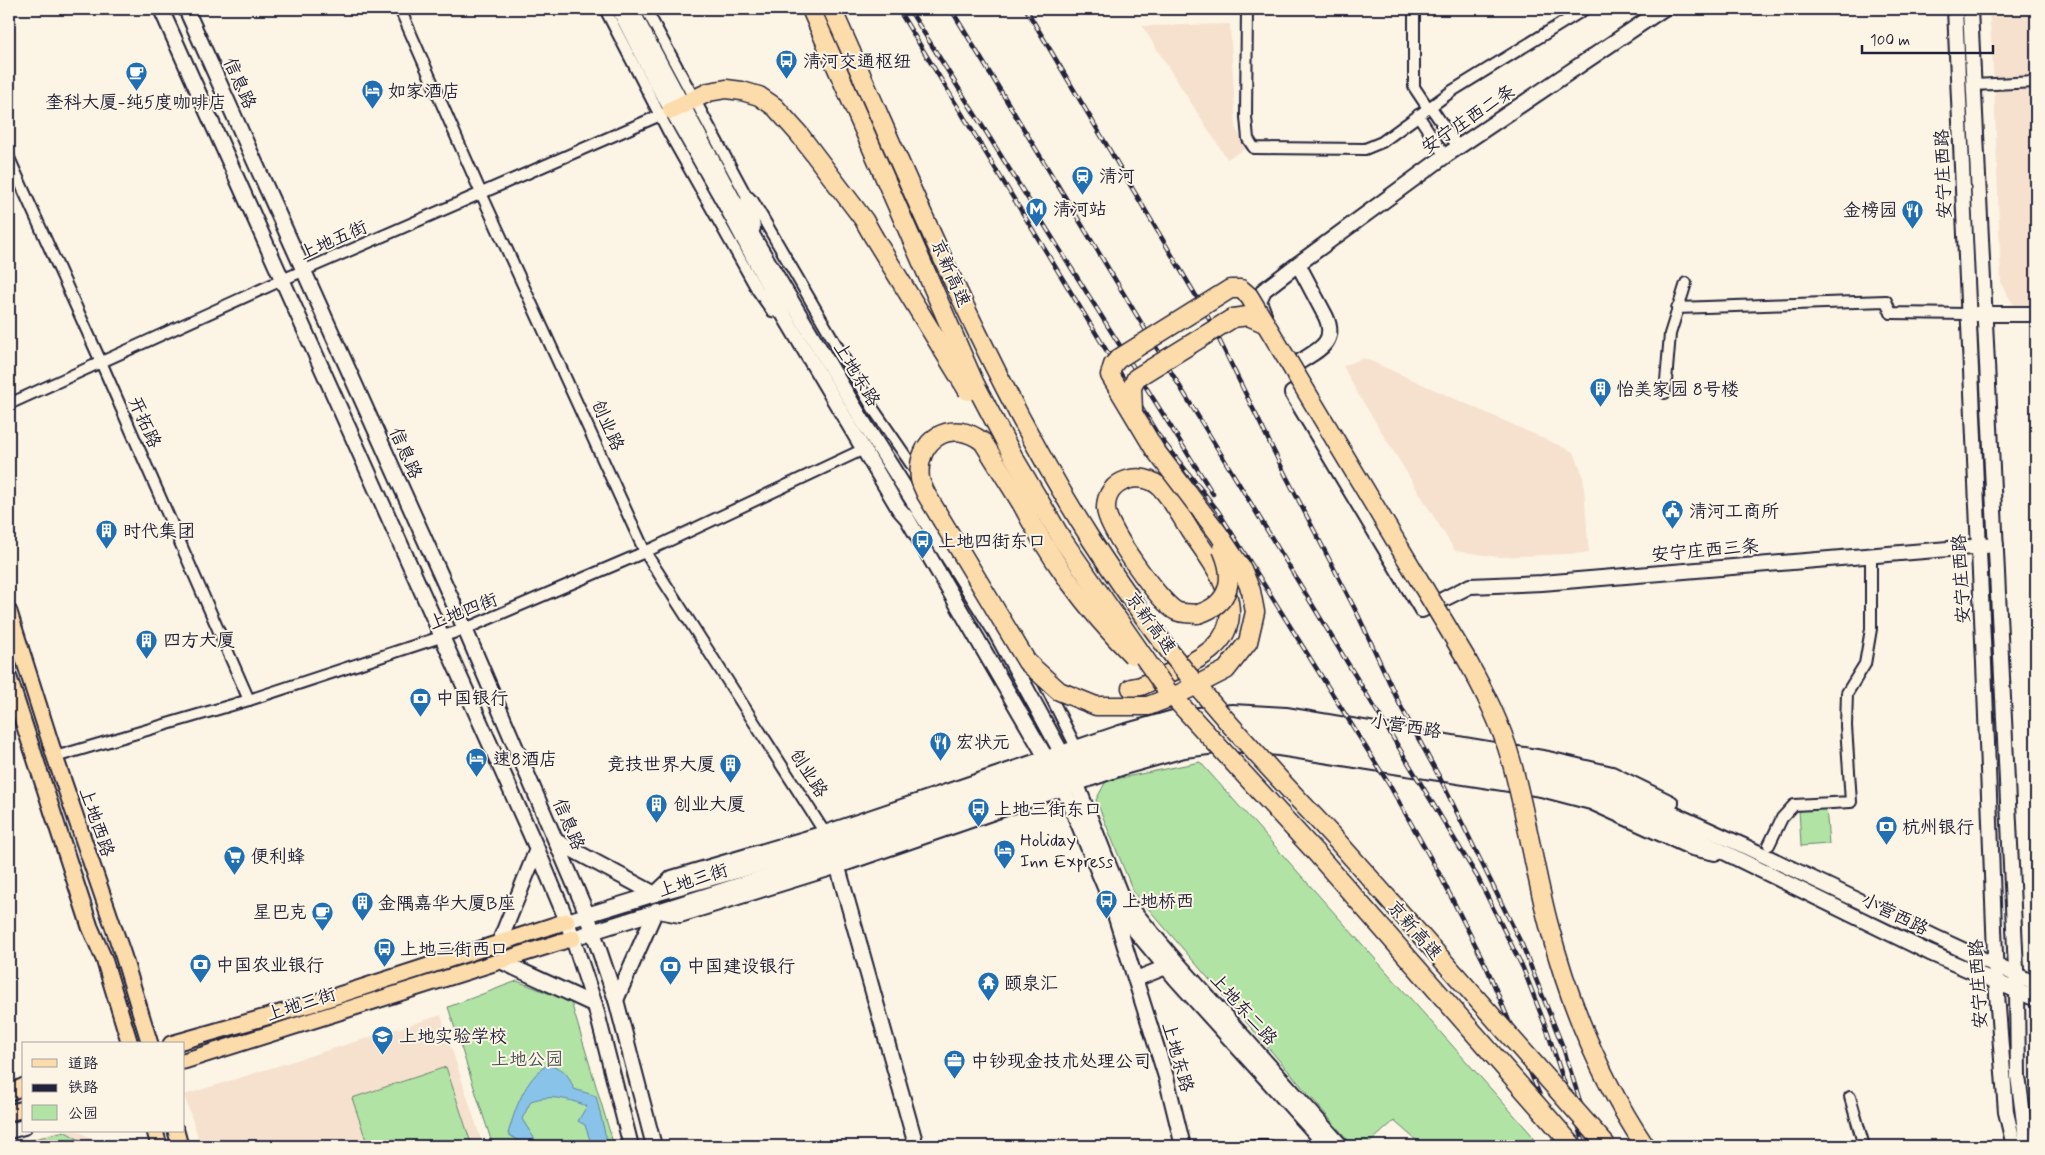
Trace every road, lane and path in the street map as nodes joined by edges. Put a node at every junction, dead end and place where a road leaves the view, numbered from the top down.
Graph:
1 (161, 9) edge
2 (186, 9) edge
3 (400, 9) edge
4 (605, 9) edge
5 (619, 9) edge
6 (631, 9) edge
7 (646, 9) edge
8 (811, 9) edge
9 (832, 9) edge
10 (1247, 9) edge
11 (1414, 9) edge
12 (1585, 9) edge
13 (1663, 9) edge
14 (1955, 9) edge
15 (1970, 9) edge
16 (2036, 82) edge
17 (1973, 85) junction
18 (677, 107) junction
19 (1429, 107) junction
20 (1418, 115) junction
21 (1458, 147) junction
22 (1445, 156) junction
23 (9, 158) edge
24 (481, 193) junction
25 (748, 199) junction
26 (754, 238) junction
27 (1298, 264) junction
28 (304, 270) junction
29 (282, 280) junction
30 (1686, 283) dead end
31 (1677, 308) junction
32 (1968, 314) junction
33 (1985, 314) junction
34 (2036, 314) edge
35 (1266, 324) junction
36 (101, 362) junction
37 (1296, 364) junction
38 (1665, 394) dead end
39 (9, 404) edge
40 (1133, 412) junction
41 (864, 450) junction
42 (1022, 506) junction
43 (1198, 508) junction
44 (1996, 545) junction
45 (1978, 546) junction
46 (645, 552) junction
47 (1871, 555) junction
48 (9, 612) edge
49 (465, 629) junction
50 (442, 638) junction
51 (9, 678) edge
52 (1131, 688) dead end
53 (1166, 689) junction
54 (249, 700) junction
55 (1076, 747) junction
56 (55, 757) junction
57 (1062, 770) junction
58 (556, 841) junction
59 (1769, 845) dead end
60 (537, 849) junction
61 (832, 850) junction
62 (1742, 852) junction
63 (655, 894) junction
64 (1116, 899) junction
65 (656, 910) junction
66 (587, 914) junction
67 (567, 921) junction
68 (592, 931) junction
69 (573, 938) junction
70 (499, 943) junction
71 (500, 961) junction
72 (1995, 965) junction
73 (1166, 967) junction
74 (2016, 974) junction
75 (1136, 979) junction
76 (1996, 981) junction
77 (2036, 984) edge
78 (2017, 990) junction
79 (2036, 999) edge
80 (616, 1000) junction
81 (594, 1005) junction
82 (129, 1042) edge
83 (149, 1042) edge
84 (178, 1042) edge
85 (185, 1061) edge
86 (22, 1087) edge
87 (9, 1093) edge
88 (1850, 1097) dead end
89 (22, 1110) edge
90 (9, 1113) edge
91 (22, 1128) edge
92 (9, 1131) edge
93 (155, 1132) edge
94 (176, 1132) edge
95 (914, 1138) dead end
96 (159, 1146) edge
97 (180, 1146) edge
98 (631, 1146) edge
99 (654, 1146) edge
100 (1183, 1146) edge
101 (1252, 1146) edge
102 (1270, 1146) edge
103 (1327, 1146) edge
104 (1341, 1146) edge
105 (1573, 1146) edge
106 (1607, 1146) edge
107 (1645, 1146) edge
108 (1864, 1146) edge
109 (2014, 1146) edge
110 (2027, 1146) edge

1 - 29 main road
2 - 28 main road, 信息路
3 - 24 street, 创业路
4 - 18 street
5 - 18 main road, 上地东路
6 - 18 main road, 上地东路
7 - 18 street
8 - 53 highway, 京新高速, bridge
9 - 106 highway, 京新高速, bridge
10 - 20 street
11 - 19 street
12 - 19 street
13 - 21 main road, 安宁庄西二条
14 - 32 main road, 安宁庄西路
15 - 17 main road, 安宁庄西路
16 - 17 street
17 - 33 main road, 安宁庄西路
18 - 24 street, 上地五街
18 - 25 street
18 - 26 main road, 上地东路
18 - 41 main road, 上地东路
18 - 42 highway, bridge
19 - 20 street
19 - 21 street
20 - 22 street
21 - 22 main road, 安宁庄西二条
22 - 27 main road, 安宁庄西二条
23 - 36 street, 开拓路
24 - 28 street, 上地五街
24 - 46 street, 创业路
25 - 26 main road
25 - 55 street
26 - 57 main road, 上地东路
27 - 37 main road
27 - 37 main road, 安宁庄西二条
28 - 29 street, 上地五街
28 - 49 main road, 信息路
29 - 36 street, 上地五街
29 - 50 main road
30 - 31 street
31 - 32 street
31 - 38 street
32 - 33 main road
32 - 45 main road, 安宁庄西路
33 - 34 main road
33 - 44 main road, 安宁庄西路
35 - 40 highway, bridge
35 - 40 highway, bridge
35 - 107 highway, bridge
36 - 39 street, 上地五街
36 - 54 street, 开拓路
37 - 47 main road, 安宁庄西三条
40 - 43 highway, bridge
41 - 46 street, 上地四街
41 - 57 main road, 上地东路
42 - 43 highway, bridge
42 - 53 highway, bridge
43 - 52 highway, bridge
44 - 45 main road, 安宁庄西三条
44 - 74 main road, 安宁庄西路
45 - 47 main road, 安宁庄西三条
45 - 72 main road, 安宁庄西路
46 - 49 street, 上地四街
46 - 61 street, 创业路
47 - 59 street
48 - 56 main road, 上地西路
49 - 50 street, 上地四街
49 - 58 main road, 信息路
50 - 54 street, 上地四街
50 - 60 main road
51 - 82 main road
53 - 105 highway, 京新高速, bridge
54 - 56 street, 上地四街
55 - 57 main road, 小营西路
55 - 62 main road, 小营西路
56 - 83 main road, 上地西路
57 - 61 main road, 上地三街
57 - 61 main road, 上地三街
57 - 62 main road, 小营西路
57 - 64 main road, 上地东路
58 - 63 main road
58 - 66 main road, 信息路
60 - 67 main road
60 - 70 main road
61 - 63 main road, 上地三街
61 - 65 main road, 上地三街
61 - 95 main road, 创业路
62 - 72 main road, 小营西路
62 - 76 main road, 小营西路
63 - 66 main road, 上地三街
64 - 73 main road, 上地东二路
64 - 75 main road, 上地东路
64 - 104 main road, 上地东二路
65 - 68 main road
65 - 80 main road
66 - 67 main road, 上地三街
66 - 68 main road, 信息路
67 - 69 main road
67 - 70 main road, 上地三街
68 - 69 main road
68 - 80 main road, 信息路
69 - 71 main road, 上地三街
69 - 81 main road
70 - 84 main road, 上地三街
71 - 81 main road
71 - 85 main road, 上地三街
72 - 74 main road, 小营西路
72 - 76 main road, 安宁庄西路
73 - 75 main road
73 - 103 main road, 上地东二路
74 - 77 main road, 小营西路
74 - 78 main road, 安宁庄西路
75 - 100 main road, 上地东路
76 - 78 main road, 小营西路
76 - 109 main road, 安宁庄西路
78 - 79 main road, 小营西路
78 - 110 main road, 安宁庄西路
80 - 99 main road
81 - 98 main road
86 - 87 main road
88 - 108 street
89 - 90 main road
91 - 92 main road
93 - 96 main road
94 - 97 main road
101 - 102 street

